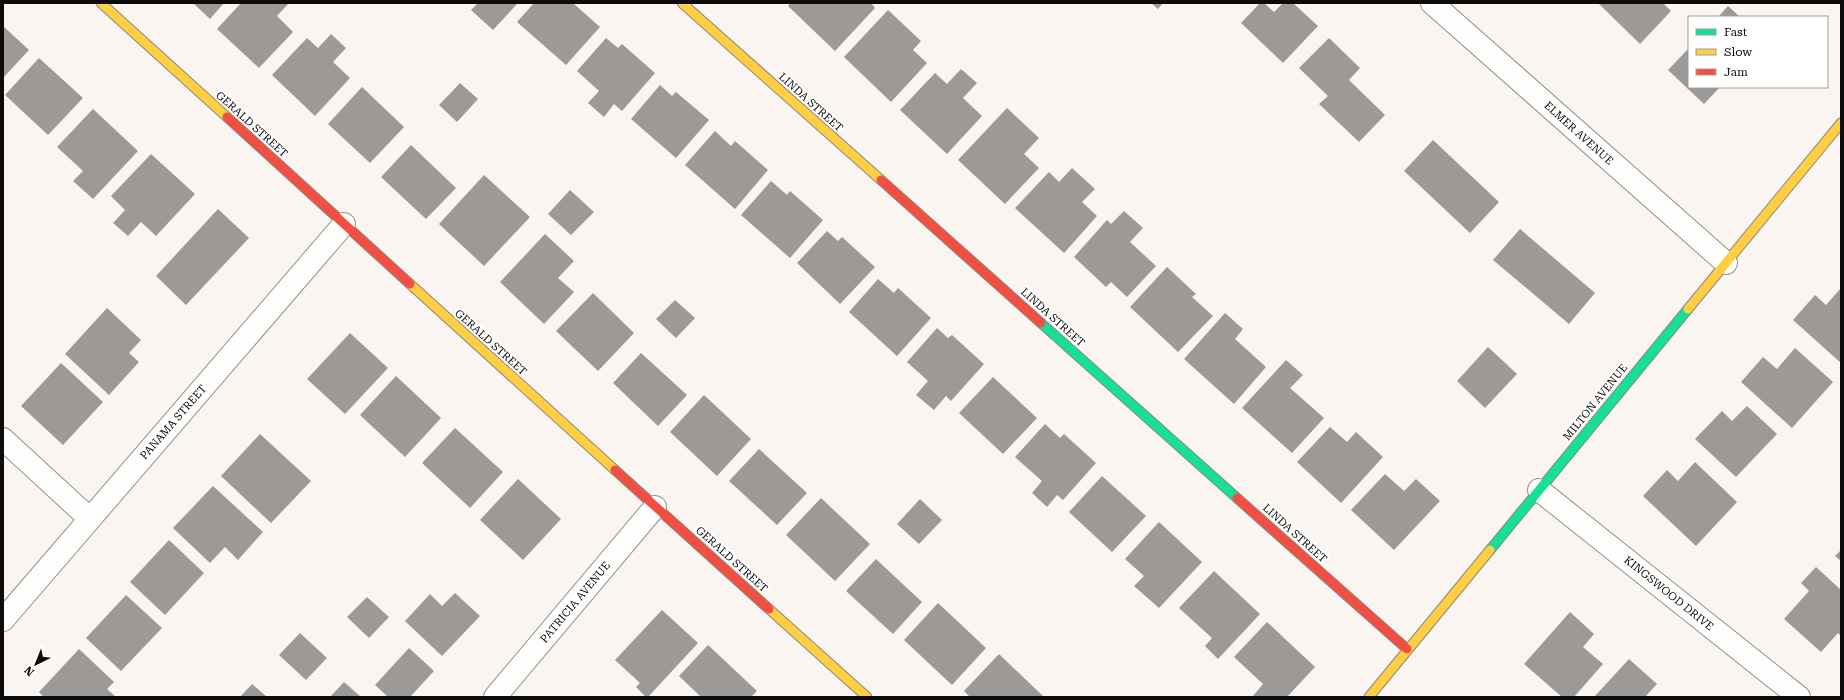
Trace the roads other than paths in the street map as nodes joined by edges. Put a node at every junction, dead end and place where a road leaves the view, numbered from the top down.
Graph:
1 (101, 3) edge
2 (682, 3) edge
3 (1432, 3) edge
4 (1841, 123) edge
5 (344, 224) junction
6 (1726, 263) junction
7 (3, 439) edge
8 (1539, 490) junction
9 (655, 507) junction
10 (89, 518) junction
11 (3, 620) edge
12 (1407, 649) junction
13 (495, 697) edge
14 (867, 697) edge
15 (1369, 697) edge
16 (1799, 697) edge

1 - 5 street, GERALD STREET
2 - 12 street, LINDA STREET
3 - 6 street, ELMER AVENUE
4 - 6 street, MILTON AVENUE
5 - 9 street, GERALD STREET
5 - 10 street, PANAMA STREET
6 - 8 street, MILTON AVENUE
7 - 10 street
8 - 12 street, MILTON AVENUE
8 - 16 street, KINGSWOOD DRIVE
9 - 13 street, PATRICIA AVENUE
9 - 14 street, GERALD STREET
10 - 11 street, PANAMA STREET
12 - 15 street, MILTON AVENUE

